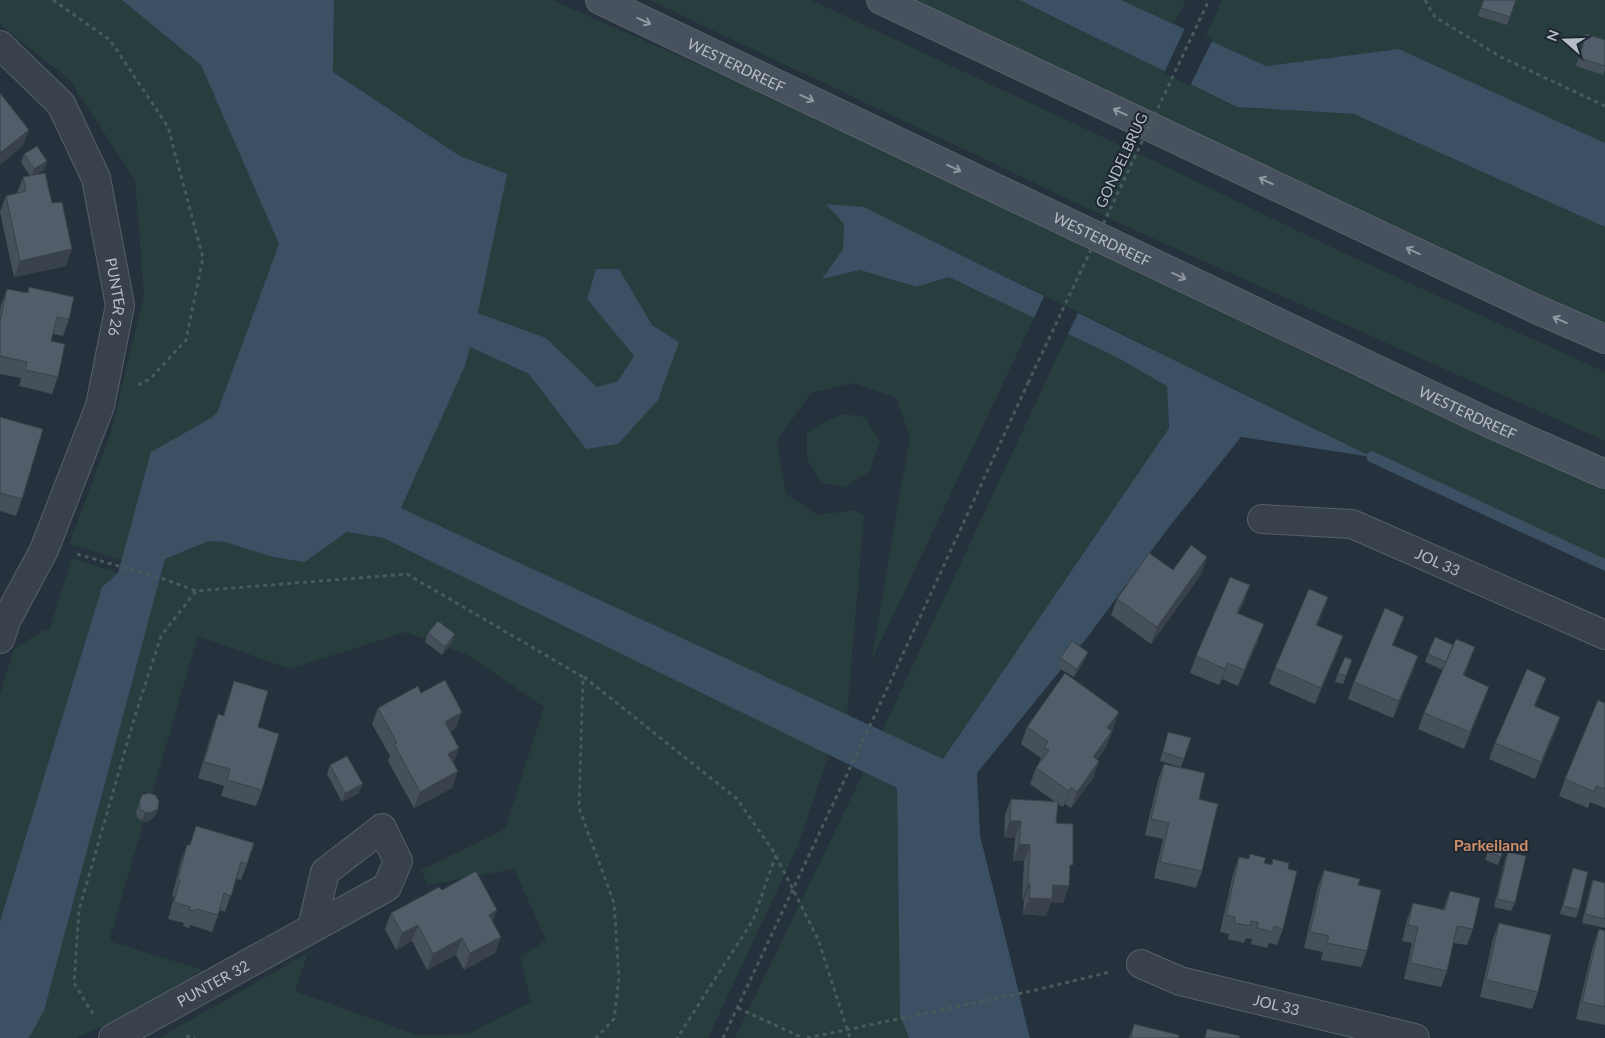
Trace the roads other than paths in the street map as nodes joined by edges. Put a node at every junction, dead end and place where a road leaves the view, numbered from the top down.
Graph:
1 (600, 0) edge
2 (881, 0) edge
3 (0, 45) edge
4 (1605, 339) edge
5 (1605, 474) edge
6 (1262, 519) dead end
7 (3, 630) edge
8 (1605, 635) edge
9 (312, 927) dead end
10 (1141, 964) road end
11 (113, 1038) edge
12 (1415, 1038) edge

1 -> 5 main road, WESTERDREEF
4 -> 2 main road
3 - 7 street, PUNTER 26
6 - 8 street, JOL 33
9 - 11 street, PUNTER 32
10 - 12 street, JOL 33

